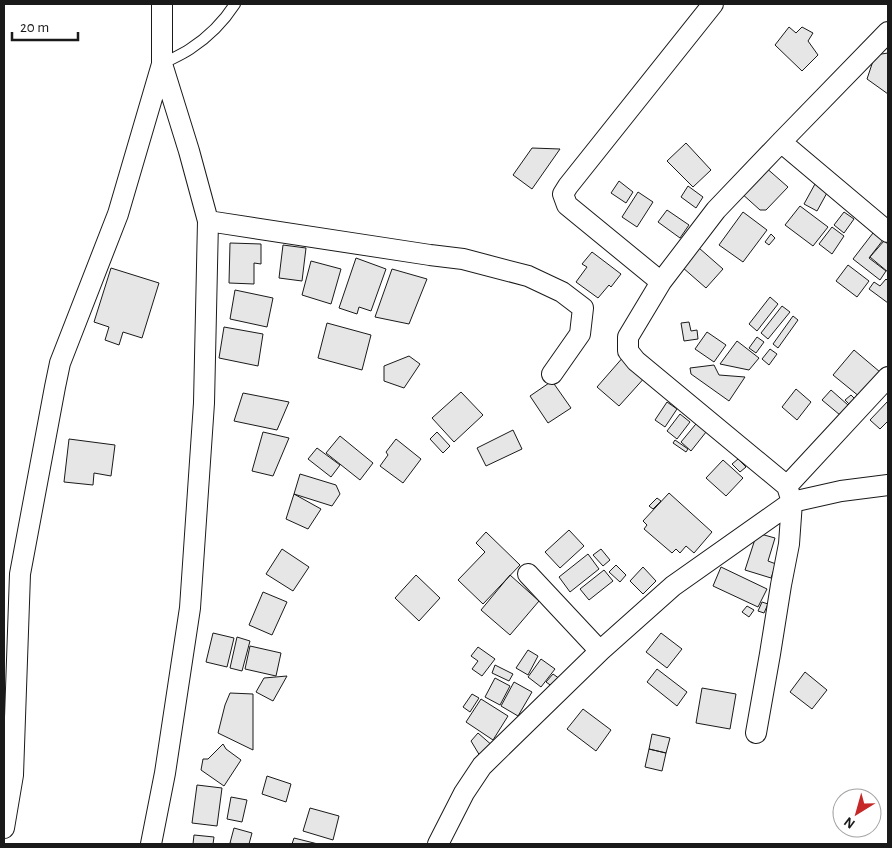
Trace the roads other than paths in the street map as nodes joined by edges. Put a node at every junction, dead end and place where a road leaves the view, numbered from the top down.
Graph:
1 (162, 4) edge
2 (235, 4) edge
3 (713, 4) edge
4 (888, 32) edge
5 (162, 64) junction
6 (781, 142) junction
7 (208, 221) junction
8 (888, 232) edge
9 (661, 282) junction
10 (552, 374) dead end
11 (888, 377) edge
12 (888, 484) edge
13 (790, 494) junction
14 (528, 574) dead end
15 (600, 651) junction
16 (756, 733) dead end
17 (4, 828) edge
18 (151, 844) edge
19 (438, 844) edge

1 - 5 street
2 - 5 lane
3 - 9 street
4 - 6 street
5 - 7 street
5 - 17 street
6 - 8 street
6 - 9 street
7 - 10 street
7 - 18 street
9 - 13 street
11 - 13 street
12 - 13 street
13 - 15 street
13 - 16 street
14 - 15 street
15 - 19 street

